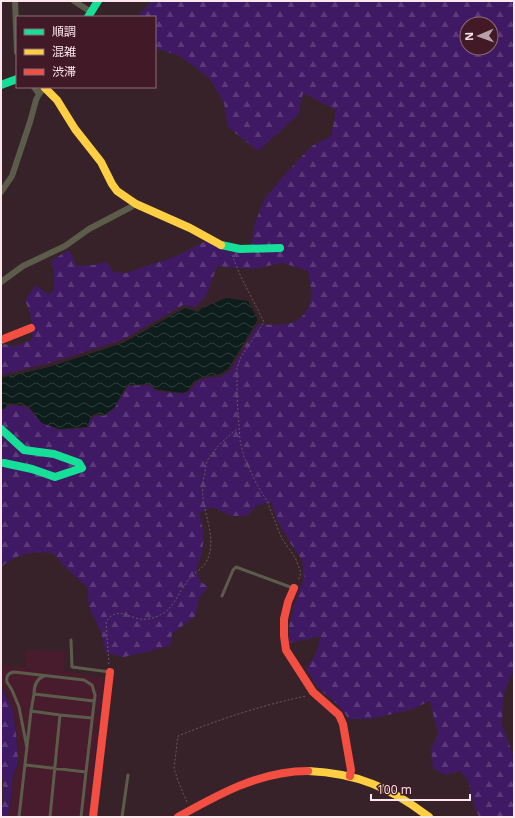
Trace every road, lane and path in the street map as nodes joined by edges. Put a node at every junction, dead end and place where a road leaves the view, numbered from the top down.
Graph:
1 (15, 1) edge
2 (74, 1) edge
3 (98, 1) edge
4 (89, 15) edge
5 (16, 26) edge
6 (16, 78) edge
7 (1, 85) edge
8 (43, 89) edge
9 (1, 192) edge
10 (134, 202) junction
11 (230, 247) junction
12 (280, 248) dead end
13 (1, 282) edge
14 (30, 328) dead end
15 (1, 340) edge
16 (239, 428) junction
17 (1, 429) edge
18 (4, 463) dead end
19 (294, 588) junction
20 (222, 596) dead end
21 (71, 640) dead end
22 (110, 672) junction
23 (47, 676) junction
24 (312, 692) junction
25 (34, 694) junction
26 (94, 700) junction
27 (31, 711) junction
28 (60, 715) junction
29 (92, 718) junction
30 (27, 748) junction
31 (26, 765) junction
32 (55, 768) junction
33 (86, 772) junction
34 (128, 775) dead end
35 (350, 776) junction
36 (190, 810) junction
37 (20, 817) edge
38 (50, 817) edge
39 (81, 817) edge
40 (93, 817) edge
41 (122, 817) edge
42 (178, 817) edge
43 (429, 817) edge

1 - 5 street
2 - 4 street
3 - 4 street
6 - 7 street
8 - 9 street
8 - 10 street
10 - 11 street
10 - 13 street
11 - 12 street
11 - 16 path
14 - 15 street
16 - 19 path
16 - 22 path
17 - 18 street
19 - 20 lane
19 - 24 street
21 - 22 lane
22 - 40 street
23 - 25 lane
23 - 26 lane
23 - 30 lane
24 - 35 street
24 - 36 path
25 - 26 lane
25 - 27 lane
26 - 29 lane
27 - 28 lane
27 - 30 lane
28 - 29 lane
28 - 32 lane
29 - 33 lane
30 - 31 lane
31 - 32 lane
31 - 37 lane
32 - 33 lane
32 - 38 lane
33 - 39 lane
34 - 41 lane
35 - 36 street
35 - 43 street
36 - 42 street

